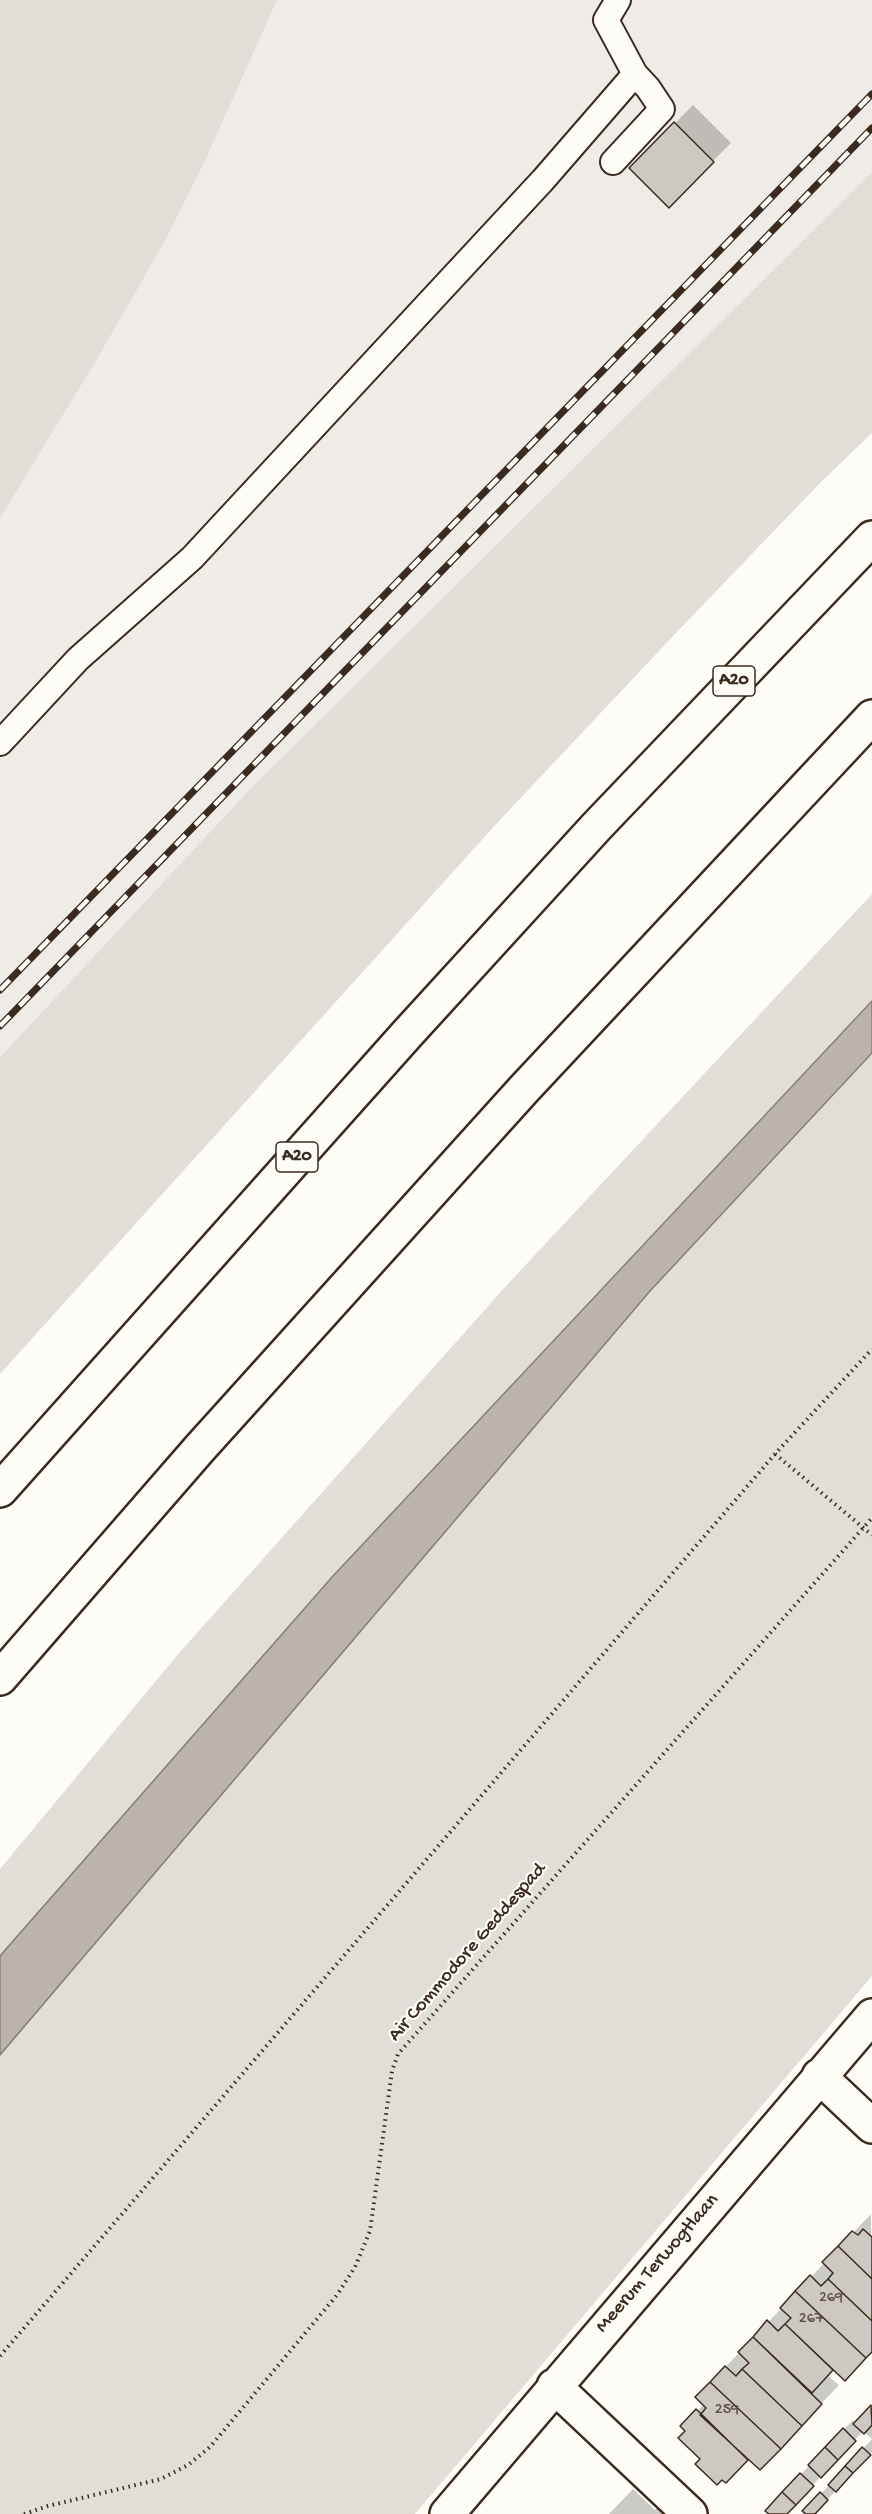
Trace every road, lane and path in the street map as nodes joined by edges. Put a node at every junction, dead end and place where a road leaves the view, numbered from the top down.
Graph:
1 (618, 0) edge
2 (635, 74) junction
3 (613, 162) dead end
4 (872, 538) edge
5 (872, 717) edge
6 (0, 743) edge
7 (872, 1349) edge
8 (775, 1454) junction
9 (0, 1490) edge
10 (872, 1518) edge
11 (864, 1527) junction
12 (872, 1535) edge
13 (0, 1678) edge
14 (872, 2016) edge
15 (819, 2076) junction
16 (872, 2126) edge
17 (0, 2356) edge
18 (554, 2386) junction
19 (24, 2514) edge
20 (447, 2514) edge
21 (690, 2514) edge

1 - 2 lane
2 - 3 lane
2 - 6 lane
4 - 9 main road, A20
5 - 13 main road
7 - 8 path
8 - 11 path
8 - 17 path
10 - 11 path, Air Commodore Geddespad
11 - 12 path
11 - 19 path, Air Commodore Geddespad
14 - 15 main road, Meerum Terwogtlaan
15 - 16 main road
15 - 18 main road, Meerum Terwogtlaan
18 - 20 main road, Meerum Terwogtlaan
18 - 21 main road

